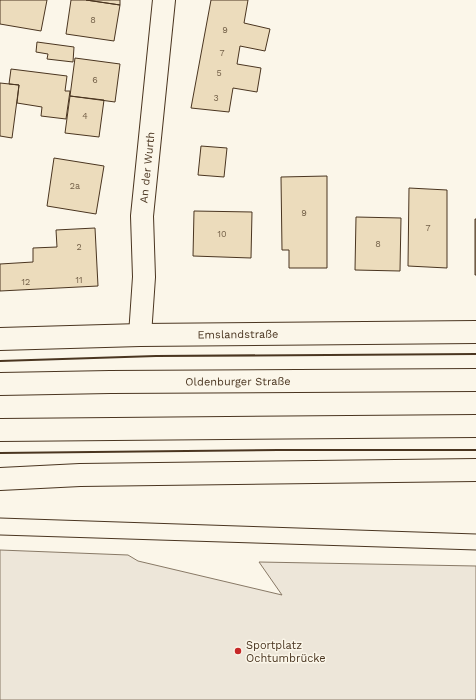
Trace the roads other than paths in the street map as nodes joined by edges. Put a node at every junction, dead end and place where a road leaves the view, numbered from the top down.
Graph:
1 (164, 0) edge
2 (476, 332) edge
3 (140, 335) junction
4 (0, 338) edge
5 (476, 380) edge
6 (0, 384) edge
7 (476, 426) edge
8 (0, 430) edge
9 (476, 470) edge
10 (0, 479) edge

1 - 3 main road, An der Wurth
2 - 3 main road, Emslandstraße
3 - 4 main road, Emslandstraße
5 - 6 main road, Oldenburger Straße
7 - 8 main road
9 - 10 main road

